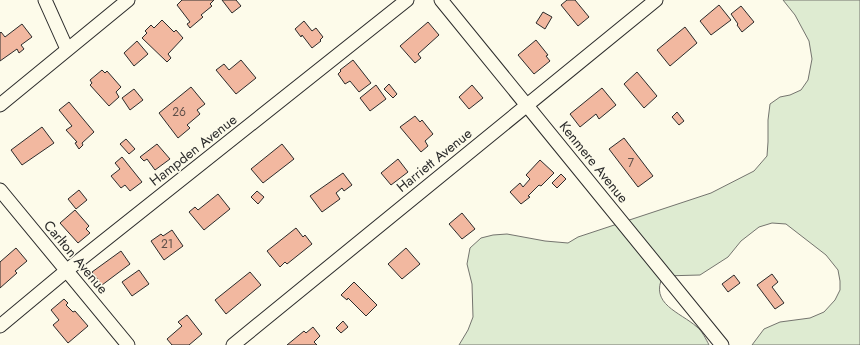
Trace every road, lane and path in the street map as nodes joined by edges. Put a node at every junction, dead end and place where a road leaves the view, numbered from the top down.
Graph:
1 (45, 0) edge
2 (128, 0) edge
3 (407, 0) edge
4 (441, 0) edge
5 (656, 0) edge
6 (67, 49) junction
7 (0, 105) edge
8 (527, 105) junction
9 (0, 190) edge
10 (66, 271) junction
11 (0, 326) edge
12 (128, 345) edge
13 (233, 345) edge
14 (722, 345) edge

1 - 6 street
2 - 6 street
3 - 10 street, Hampden Avenue
4 - 8 street, Kenmere Avenue
5 - 8 street, Harriett Avenue
6 - 7 street
8 - 13 street, Harriett Avenue
8 - 14 street, Kenmere Avenue
9 - 10 street, Carlton Avenue
10 - 11 street, Hampden Avenue
10 - 12 street, Carlton Avenue

